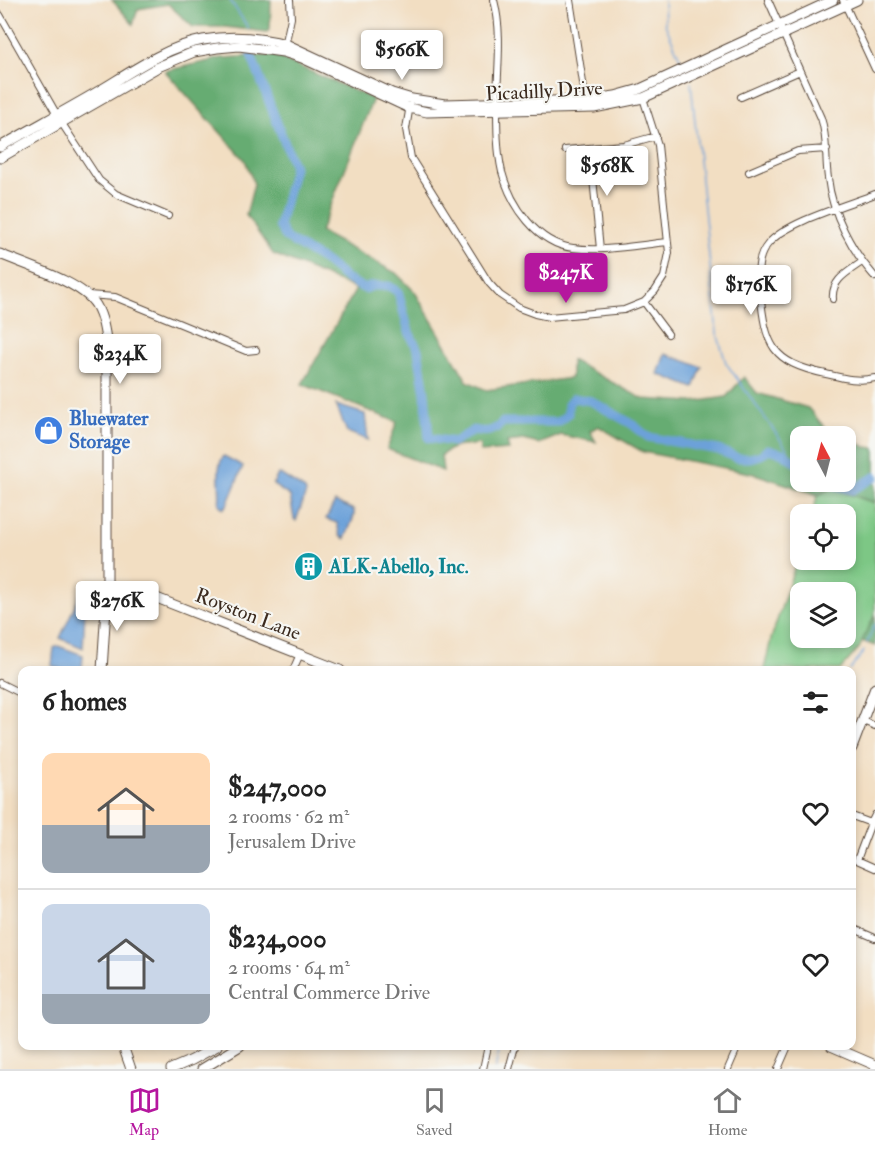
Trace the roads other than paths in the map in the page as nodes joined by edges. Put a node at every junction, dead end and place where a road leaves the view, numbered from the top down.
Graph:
1 (290, 0) edge
2 (494, 0) edge
3 (570, 0) edge
4 (768, 0) edge
5 (833, 0) edge
6 (857, 0) edge
7 (845, 3) edge
8 (0, 15) edge
9 (779, 24) junction
10 (783, 34) junction
11 (284, 48) junction
12 (875, 69) edge
13 (800, 71) junction
14 (643, 98) junction
15 (741, 98) dead end
16 (411, 104) junction
17 (587, 104) junction
18 (497, 108) junction
19 (59, 119) junction
20 (656, 136) junction
21 (0, 147) edge
22 (590, 148) junction
23 (827, 149) junction
24 (565, 150) dead end
25 (0, 158) edge
26 (749, 172) dead end
27 (875, 194) edge
28 (836, 209) junction
29 (168, 216) dead end
30 (668, 242) junction
31 (600, 249) junction
32 (0, 254) edge
33 (862, 262) junction
34 (875, 278) edge
35 (88, 295) junction
36 (832, 299) dead end
37 (644, 302) junction
38 (668, 334) dead end
39 (256, 350) dead end
40 (875, 378) edge
41 (106, 592) junction
42 (300, 654) junction
43 (102, 666) edge
44 (295, 666) edge
45 (330, 666) edge
46 (0, 682) edge
47 (875, 688) edge
48 (18, 692) edge
49 (863, 721) junction
50 (875, 726) edge
51 (856, 738) edge
52 (875, 815) edge
53 (856, 817) edge
54 (871, 823) junction
55 (875, 868) edge
56 (856, 929) edge
57 (875, 938) edge
58 (124, 1050) edge
59 (209, 1050) edge
60 (233, 1050) edge
61 (487, 1050) edge
62 (514, 1050) edge
63 (736, 1050) edge
64 (786, 1050) edge
65 (840, 1050) edge
66 (875, 1065) edge
67 (131, 1069) edge
68 (171, 1069) edge
69 (202, 1069) edge
70 (483, 1069) edge
71 (509, 1069) edge
72 (728, 1069) edge
73 (778, 1069) edge

1 - 11 street
2 - 18 street
3 - 17 street
4 - 9 street
5 - 9 street, Picadilly Drive
6 - 7 street, Picadilly Drive
7 - 10 street, Picadilly Drive
7 - 12 street
8 - 19 street
9 - 10 street
9 - 17 street, Picadilly Drive
10 - 13 street
10 - 14 street, Picadilly Drive
11 - 16 street, Picadilly Drive
11 - 19 street, Picadilly Drive
13 - 15 street
13 - 23 street
14 - 17 street, Picadilly Drive
14 - 20 street
16 - 18 street, Picadilly Drive
16 - 37 street
17 - 18 street, Picadilly Drive
18 - 31 street
19 - 21 street, Picadilly Drive
19 - 25 street, Picadilly Drive
19 - 29 street
20 - 22 street
20 - 30 street
22 - 24 street
22 - 31 street
23 - 26 street
23 - 28 street
27 - 28 street
28 - 33 street
28 - 40 street
30 - 31 street
30 - 37 street
32 - 35 street
33 - 34 street
33 - 36 street
35 - 39 street
35 - 41 street
37 - 38 street
41 - 42 street, Royston Lane
41 - 43 street
42 - 44 street
42 - 45 street, Royston Lane
46 - 48 street
47 - 49 street
49 - 50 street
49 - 51 street
52 - 54 street
53 - 54 street
54 - 55 street
56 - 57 street
58 - 67 street
59 - 68 street
60 - 69 street
61 - 70 street
62 - 71 street
63 - 72 street
64 - 73 street
65 - 66 street

